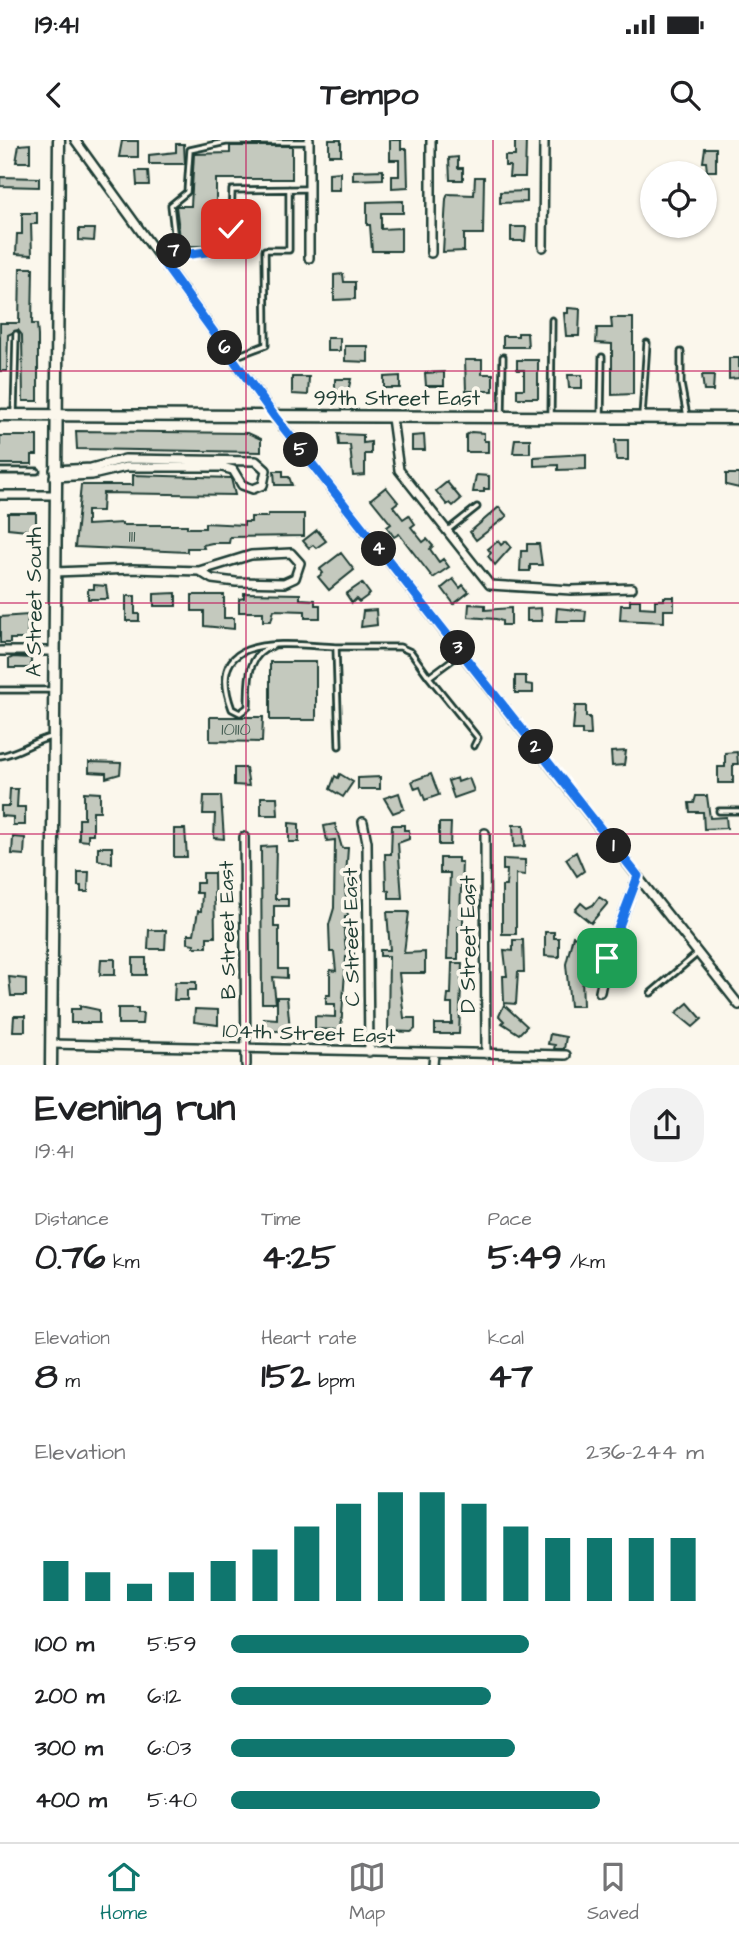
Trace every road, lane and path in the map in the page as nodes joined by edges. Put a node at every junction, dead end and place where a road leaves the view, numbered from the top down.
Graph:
1 (59, 140) edge
2 (75, 140) edge
3 (431, 140) edge
4 (544, 140) edge
5 (309, 141) edge
6 (289, 189) junction
7 (309, 189) junction
8 (543, 247) dead end
9 (176, 250) junction
10 (431, 253) dead end
11 (160, 258) junction
12 (310, 258) dead end
13 (552, 320) dead end
14 (16, 334) dead end
15 (647, 342) dead end
16 (681, 352) dead end
17 (503, 357) dead end
18 (602, 357) dead end
19 (232, 358) junction
20 (0, 415) edge
21 (14, 415) junction
22 (55, 415) junction
23 (275, 417) junction
24 (392, 418) junction
25 (502, 418) junction
26 (551, 418) junction
27 (601, 418) junction
28 (642, 418) junction
29 (687, 418) junction
30 (739, 418) edge
31 (0, 471) edge
32 (37, 471) dead end
33 (54, 473) junction
34 (0, 495) edge
35 (54, 495) junction
36 (477, 507) dead end
37 (446, 531) junction
38 (199, 571) junction
39 (55, 572) junction
40 (632, 588) dead end
41 (273, 646) junction
42 (336, 647) junction
43 (0, 651) edge
44 (53, 651) junction
45 (461, 653) junction
46 (429, 677) junction
47 (0, 690) edge
48 (53, 690) junction
49 (53, 736) junction
50 (339, 746) dead end
51 (474, 746) dead end
52 (0, 755) edge
53 (719, 811) dead end
54 (739, 811) edge
55 (363, 822) dead end
56 (485, 833) dead end
57 (244, 837) dead end
58 (638, 876) junction
59 (698, 953) junction
60 (600, 992) dead end
61 (651, 993) dead end
62 (739, 1006) edge
63 (51, 1044) junction
64 (246, 1049) junction
65 (369, 1052) junction
66 (434, 1054) junction
67 (486, 1054) junction
68 (566, 1055) dead end
69 (51, 1065) edge
70 (246, 1065) edge
71 (433, 1065) edge

1 - 22 street, A Street South
2 - 11 street
3 - 10 street
4 - 8 street
5 - 7 street
5 - 9 lane
6 - 7 lane
6 - 9 lane
6 - 19 lane
7 - 12 street
9 - 11 lane
11 - 19 street
13 - 26 lane
14 - 21 lane
15 - 28 lane
16 - 29 lane
17 - 25 lane
18 - 27 lane
19 - 23 street
20 - 21 street, 99th Street East
21 - 22 street, 99th Street East
22 - 23 street, 99th Street East
22 - 33 street, A Street South
23 - 24 street, 99th Street East
23 - 45 street
24 - 25 street, 99th Street East
24 - 37 street
25 - 26 street, 99th Street East
26 - 27 street, 99th Street East
27 - 28 street, 99th Street East
28 - 29 street, 99th Street East
29 - 30 street, 99th Street East
31 - 32 lane
33 - 33 street
33 - 35 street, A Street South
34 - 35 street
35 - 39 street, A Street South
36 - 37 lane
37 - 40 street
38 - 38 street
38 - 39 street
39 - 44 street, A Street South
41 - 41 lane
41 - 42 lane
42 - 46 lane
42 - 50 lane
43 - 44 street
44 - 48 street, A Street South
45 - 46 lane
45 - 58 street
46 - 51 lane
47 - 48 lane
48 - 49 street, A Street South
49 - 52 lane
49 - 63 street, A Street South
53 - 54 lane
55 - 65 street, C Street East
56 - 67 street, D Street East
57 - 64 street, B Street East
58 - 59 street
58 - 60 street
59 - 61 lane
59 - 62 street
63 - 64 street, 104th Street East
63 - 69 street, A Street South
64 - 65 street, 104th Street East
64 - 70 street, B Street East
65 - 66 street, 104th Street East
66 - 67 street, 104th Street East
66 - 71 street
67 - 68 street, 104th Street East

